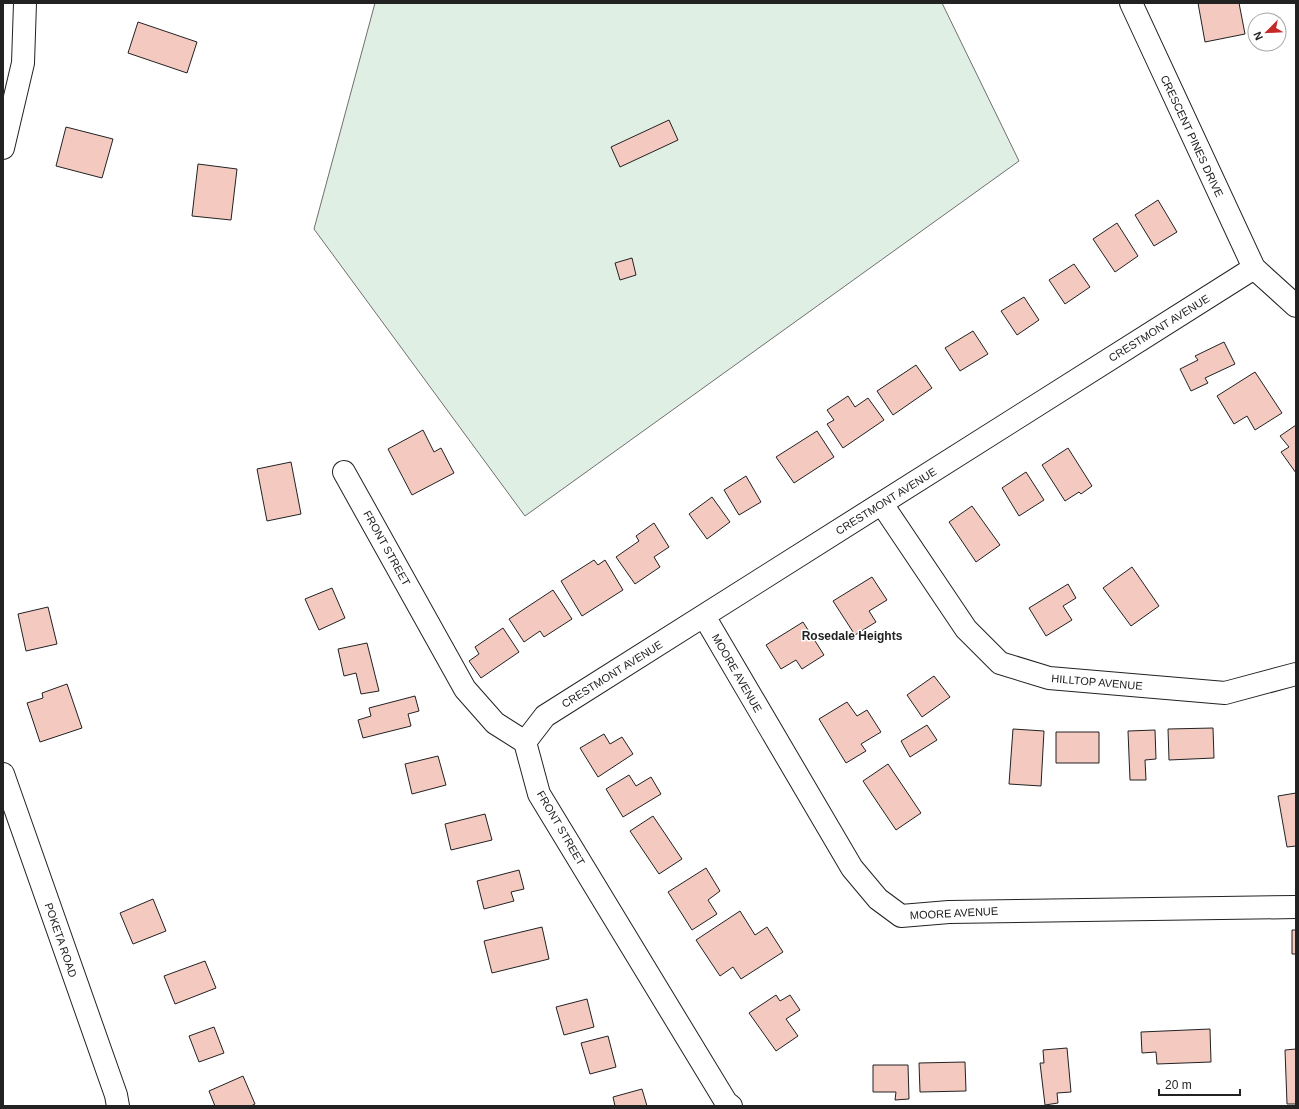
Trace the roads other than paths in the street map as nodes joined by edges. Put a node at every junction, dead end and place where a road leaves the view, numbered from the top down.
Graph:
1 (25, 3) edge
2 (1131, 3) edge
3 (3, 148) edge
4 (1254, 268) junction
5 (1296, 306) edge
6 (344, 472) dead end
7 (882, 504) junction
8 (704, 616) junction
9 (1296, 674) edge
10 (525, 742) junction
11 (3, 774) edge
12 (1296, 907) edge
13 (120, 1102) edge
14 (731, 1106) edge

1 - 3 street
2 - 4 street, CRESCENT PINES DRIVE
4 - 5 street
4 - 7 street, CRESTMONT AVENUE
6 - 10 street, FRONT STREET
7 - 8 street, CRESTMONT AVENUE
7 - 9 street, HILLTOP AVENUE
8 - 10 street, CRESTMONT AVENUE
8 - 12 street, MOORE AVENUE
10 - 14 street, FRONT STREET
11 - 13 street, POKETA ROAD

